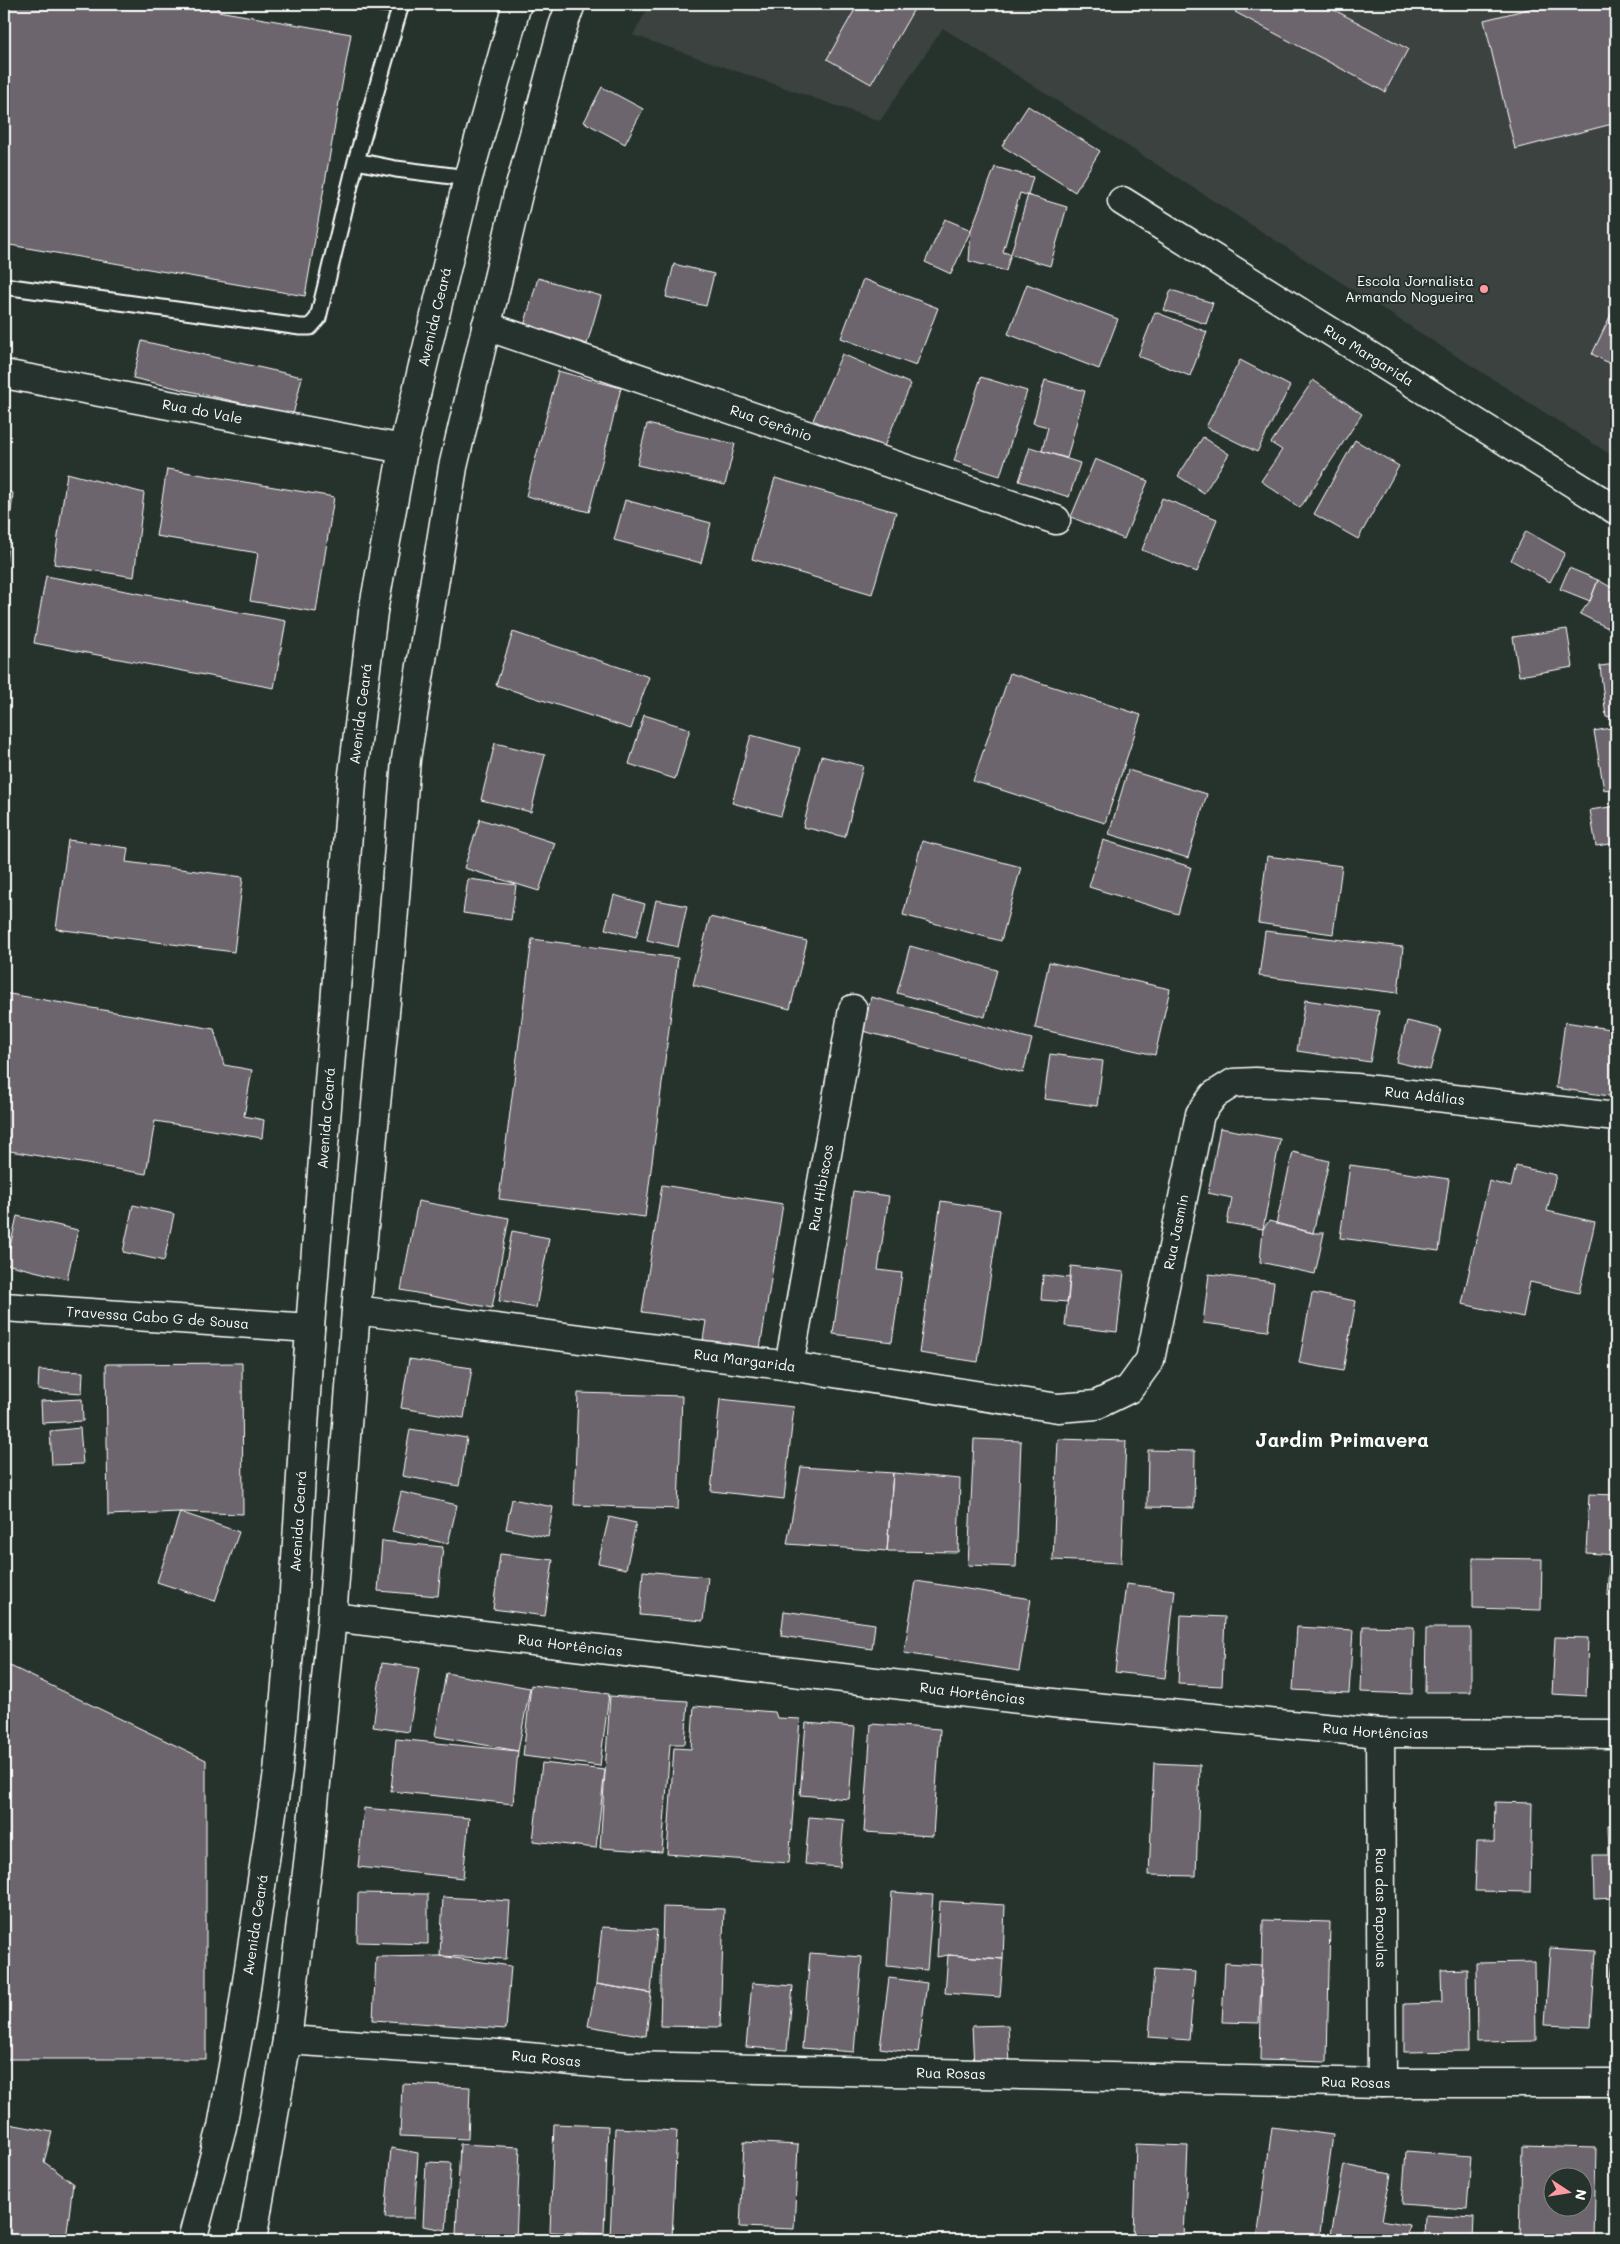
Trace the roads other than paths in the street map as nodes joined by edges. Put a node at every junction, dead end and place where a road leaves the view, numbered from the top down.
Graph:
1 (401, 4) edge
2 (517, 4) edge
3 (571, 4) edge
4 (356, 161) junction
5 (468, 178) junction
6 (1122, 201) dead end
7 (4, 286) edge
8 (486, 326) junction
9 (4, 374) edge
10 (403, 449) junction
11 (1616, 510) edge
12 (1056, 520) dead end
13 (853, 1009) dead end
14 (1233, 1083) joint
15 (1616, 1117) edge
16 (4, 1308) edge
17 (356, 1310) junction
18 (310, 1328) junction
19 (790, 1366) junction
20 (1129, 1389) joint
21 (332, 1618) junction
22 (1380, 1733) junction
23 (1616, 1734) edge
24 (287, 2040) junction
25 (1382, 2083) junction
26 (1616, 2083) edge
27 (192, 2240) edge
28 (252, 2240) edge

1 - 4 lane
2 - 5 street, Avenida Ceará
3 - 8 street
4 - 5 lane
4 - 7 lane
5 - 10 street, Avenida Ceará
6 - 11 street, Rua Margarida
8 - 12 street, Rua Gerânio
8 - 17 street
9 - 10 street, Rua do Vale
10 - 18 street, Avenida Ceará
13 - 19 street, Rua Hibiscos
14 - 15 street, Rua Adálias
14 - 20 street, Rua Jasmin
16 - 18 street, Travessa Cabo G de Sousa
17 - 19 street, Rua Margarida
17 - 21 street
18 - 27 street, Avenida Ceará
19 - 20 street, Rua Margarida
21 - 22 street, Rua Hortências
21 - 24 street
22 - 23 street, Rua Hortências
22 - 25 street, Rua das Papoulas
24 - 25 street, Rua Rosas
24 - 28 street
25 - 26 street, Rua Rosas

